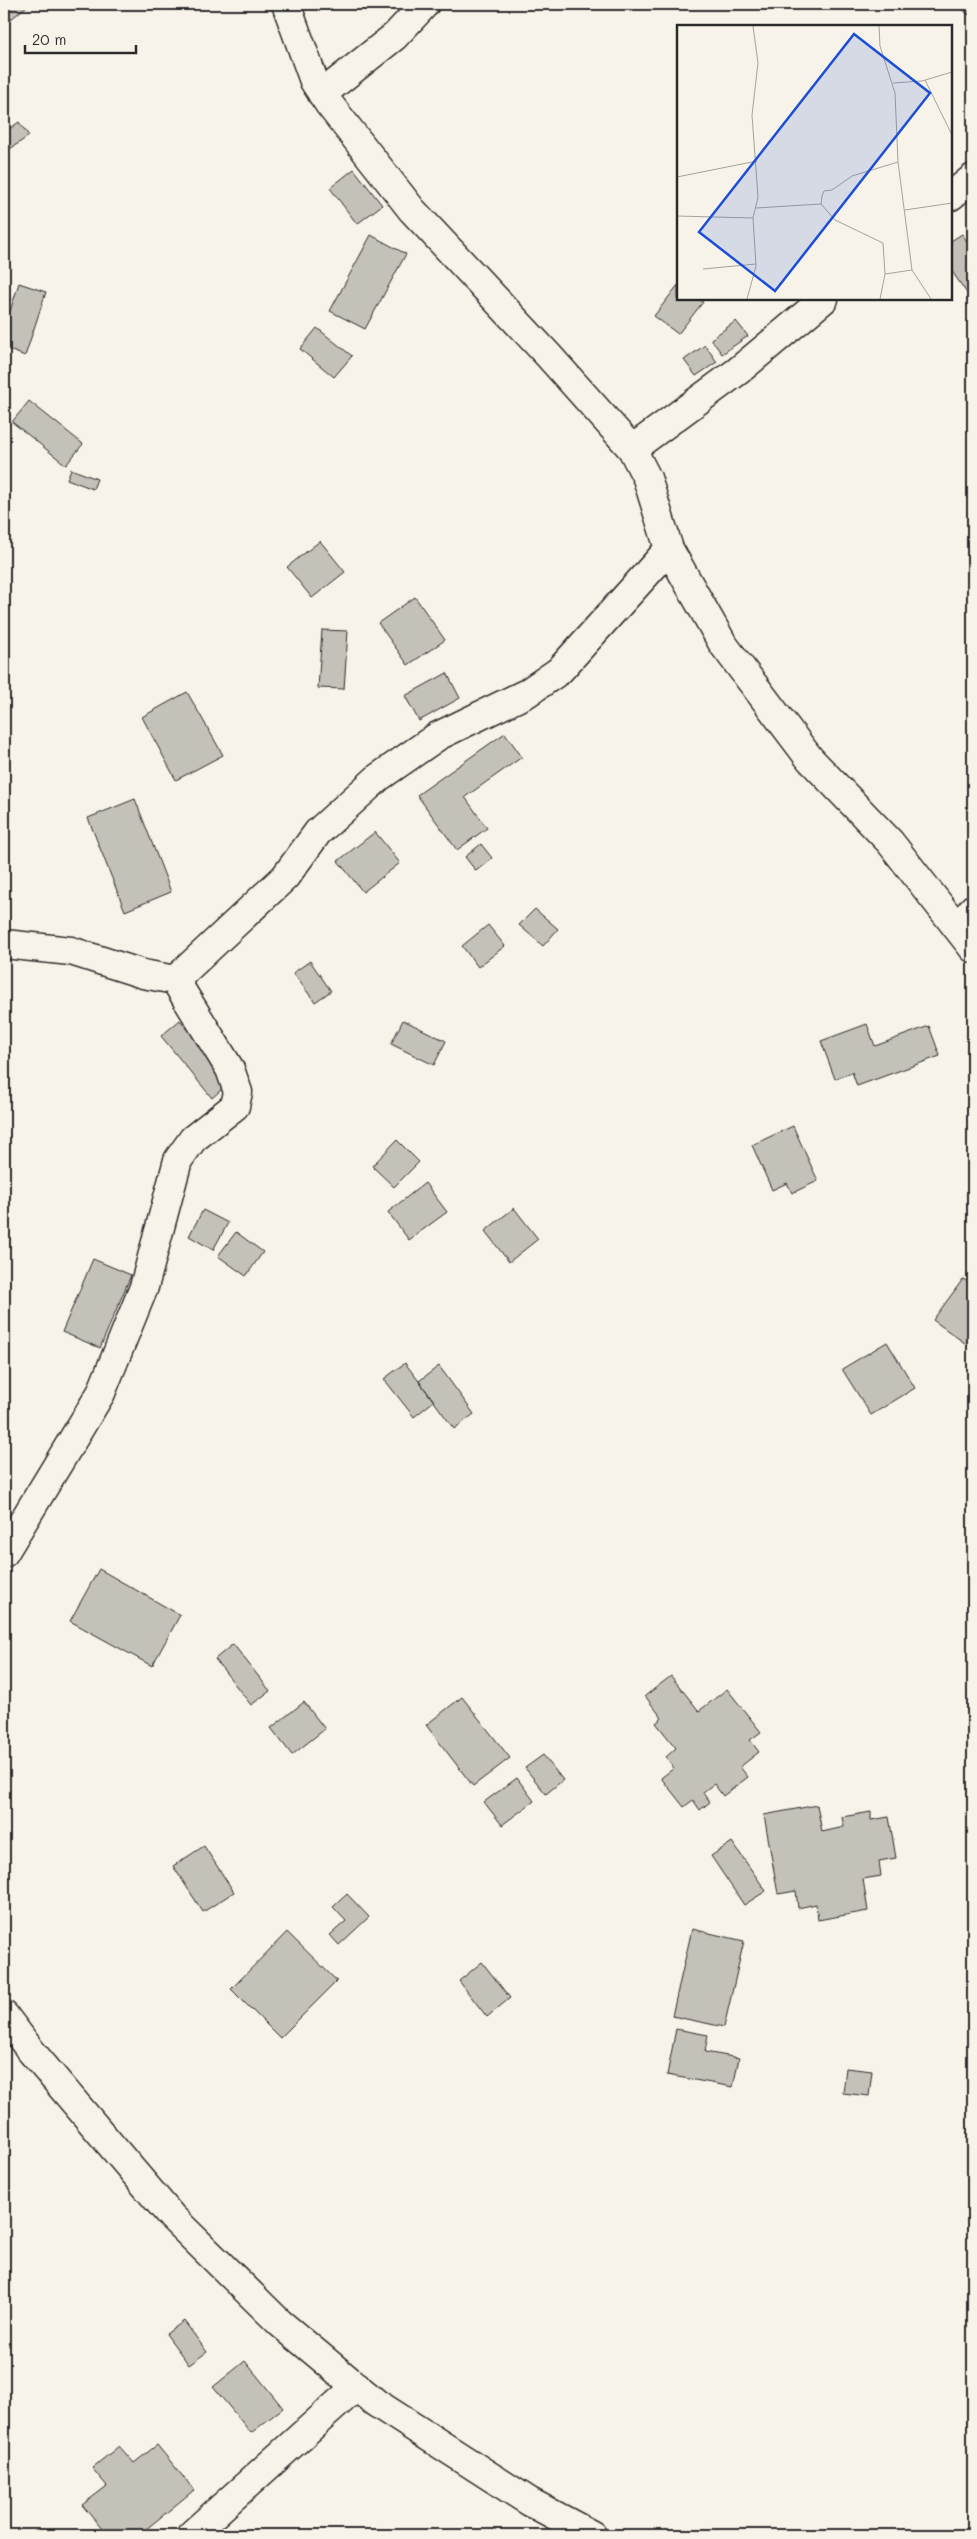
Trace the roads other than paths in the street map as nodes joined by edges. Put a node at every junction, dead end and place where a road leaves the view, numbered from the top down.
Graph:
1 (286, 4) edge
2 (426, 4) edge
3 (322, 94) junction
4 (973, 178) edge
5 (952, 195) edge
6 (823, 300) edge
7 (632, 449) junction
8 (669, 549) junction
9 (968, 928) edge
10 (4, 944) edge
11 (175, 980) junction
12 (4, 1552) edge
13 (4, 2014) edge
14 (357, 2386) junction
15 (191, 2535) edge
16 (592, 2535) edge

1 - 3 street
2 - 3 street
3 - 7 street
4 - 5 street
6 - 7 street
7 - 8 street
8 - 9 street
8 - 11 street
10 - 11 street
11 - 12 street
13 - 14 street
14 - 15 street
14 - 16 street

